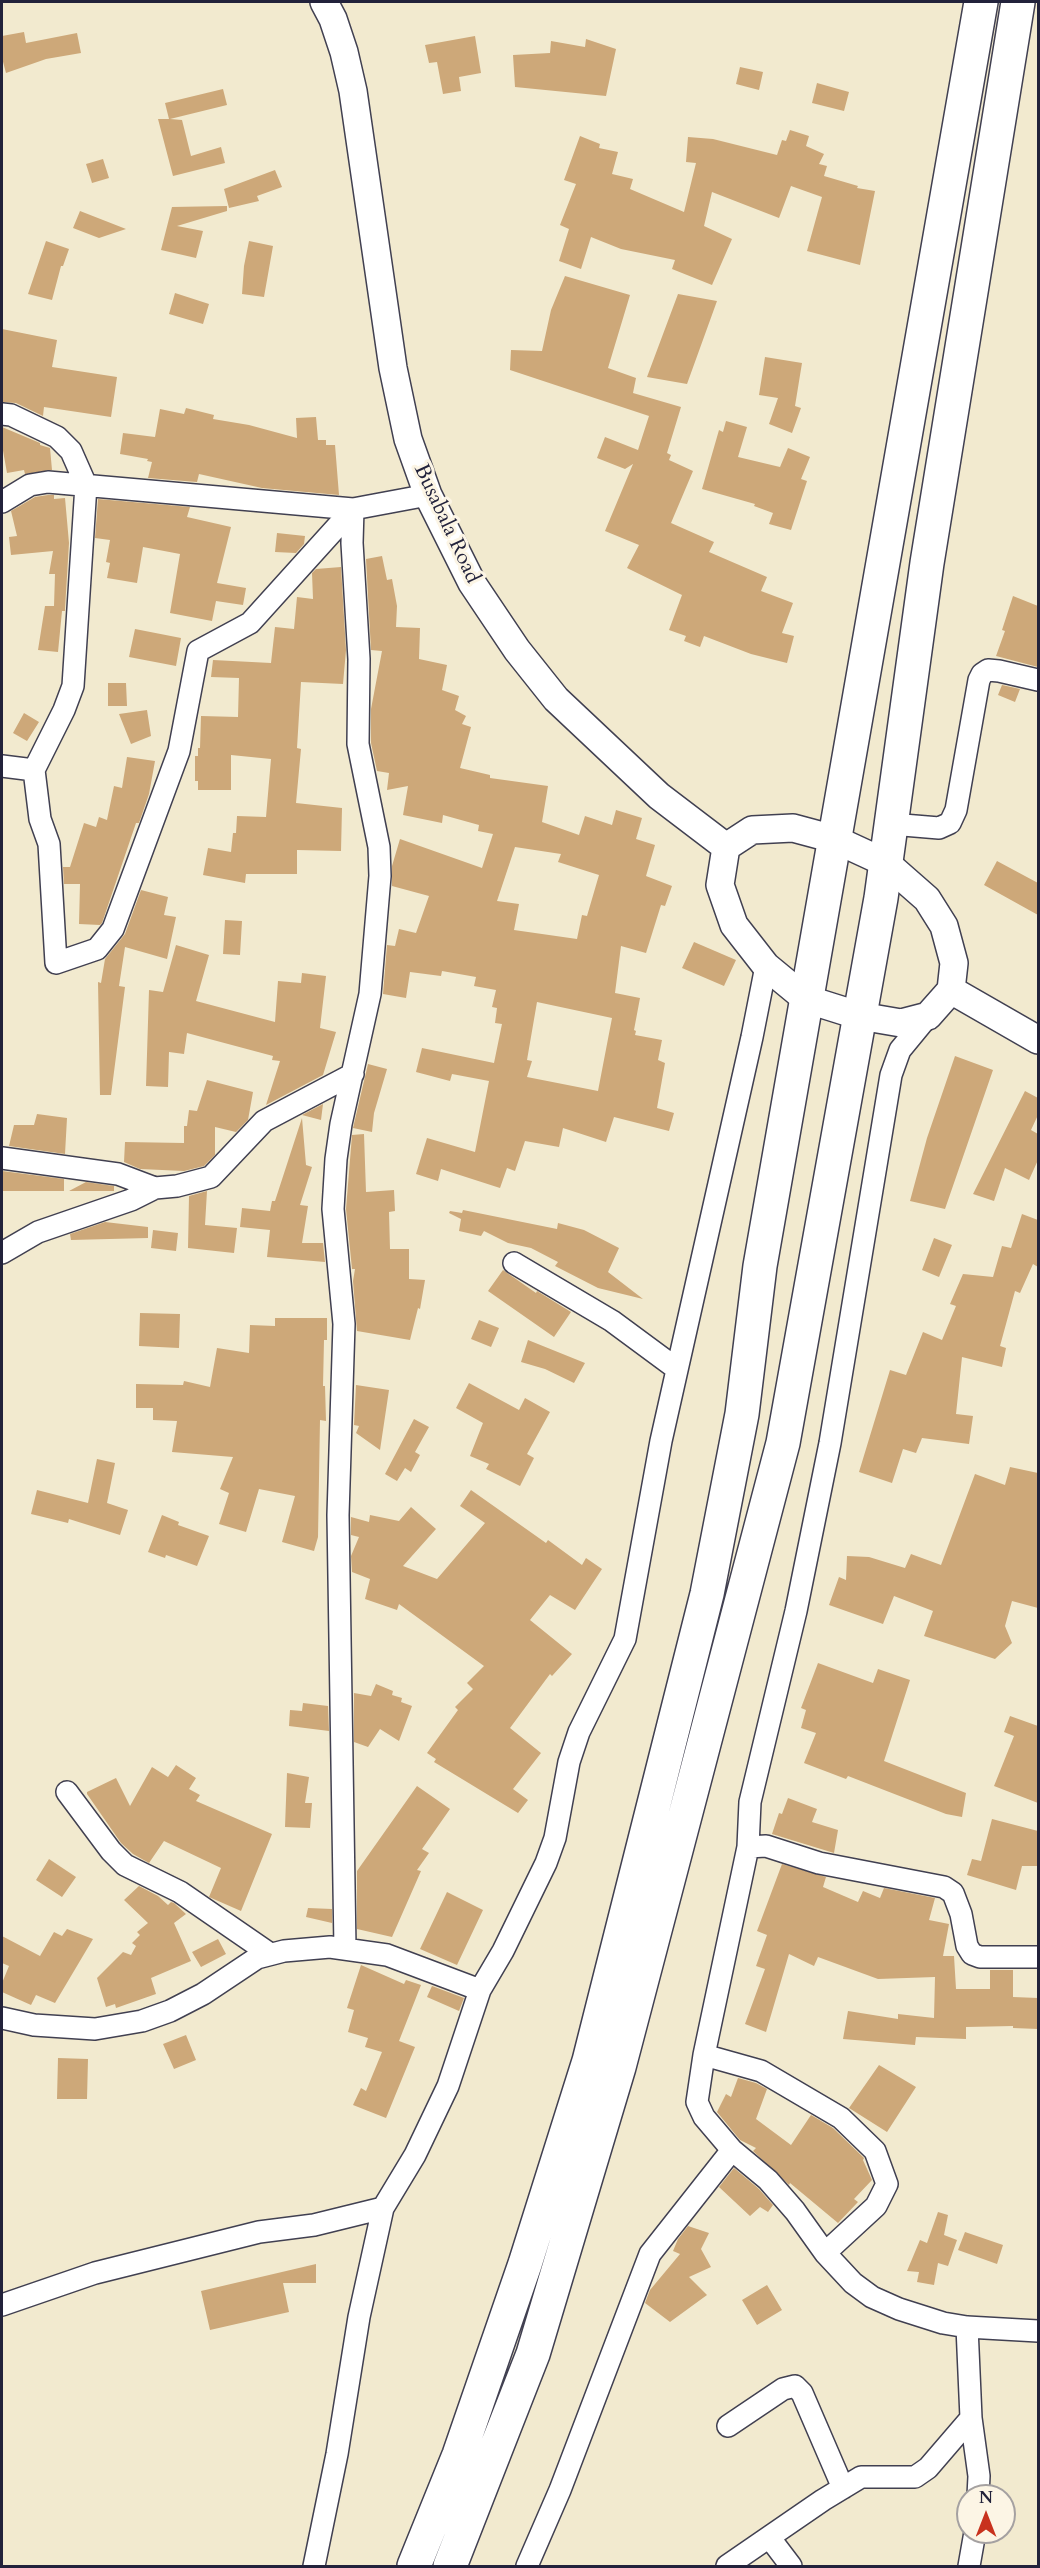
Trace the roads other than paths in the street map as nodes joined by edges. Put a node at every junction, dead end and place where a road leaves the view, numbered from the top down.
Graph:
1 (324, 2) edge
2 (981, 2) edge
3 (1018, 2) edge
4 (2, 414) edge
5 (86, 485) junction
6 (428, 495) junction
7 (2, 502) edge
8 (353, 509) junction
9 (1038, 680) edge
10 (2, 766) edge
11 (34, 770) junction
12 (891, 824) junction
13 (834, 839) junction
14 (726, 847) junction
15 (886, 863) junction
16 (766, 966) junction
17 (951, 990) junction
18 (806, 999) junction
19 (860, 1016) junction
20 (928, 1017) junction
21 (1038, 1040) edge
22 (353, 1074) junction
23 (2, 1158) edge
24 (155, 1188) junction
25 (2, 1253) edge
26 (514, 1263) dead end
27 (677, 1369) junction
28 (67, 1792) dead end
29 (748, 1847) junction
30 (345, 1948) junction
31 (270, 1954) junction
32 (1038, 1957) edge
33 (480, 1990) junction
34 (2, 2019) edge
35 (704, 2055) junction
36 (732, 2150) junction
37 (383, 2208) junction
38 (825, 2253) junction
39 (2, 2305) edge
40 (967, 2328) junction
41 (1038, 2331) edge
42 (971, 2418) junction
43 (728, 2426) dead end
44 (979, 2484) edge
45 (843, 2488) junction
46 (769, 2537) junction
47 (973, 2544) edge
48 (314, 2566) edge
49 (414, 2566) edge
50 (450, 2566) edge
51 (527, 2566) edge
52 (727, 2566) edge
53 (791, 2566) edge
54 (969, 2566) edge

1 - 6 street, Busabala Road
2 - 13 highway
3 - 12 highway
4 - 5 street
5 - 7 street
5 - 8 street
5 - 11 street
6 - 8 street
6 - 14 street, Busabala Road
8 - 11 street
8 - 22 street
9 - 12 street
10 - 11 street
12 - 15 highway
13 - 14 street
13 - 15 street
13 - 18 highway
14 - 16 street
15 - 17 street
15 - 19 highway
16 - 18 street
16 - 27 street
17 - 20 street
17 - 21 street
18 - 19 street
18 - 49 highway
19 - 20 street
19 - 50 highway
20 - 29 street
22 - 24 street
22 - 30 street
23 - 24 street
24 - 25 street
26 - 27 street
27 - 33 street
28 - 31 street
29 - 32 street
29 - 35 street
30 - 31 street
30 - 33 street
31 - 34 street
33 - 37 street
35 - 36 street
35 - 38 street
36 - 38 street
36 - 51 street
37 - 39 street
37 - 48 street
38 - 40 street
40 - 41 street
40 - 42 street
42 - 44 street
42 - 45 street
43 - 45 street
45 - 46 street
46 - 52 street
46 - 53 street
47 - 54 street

